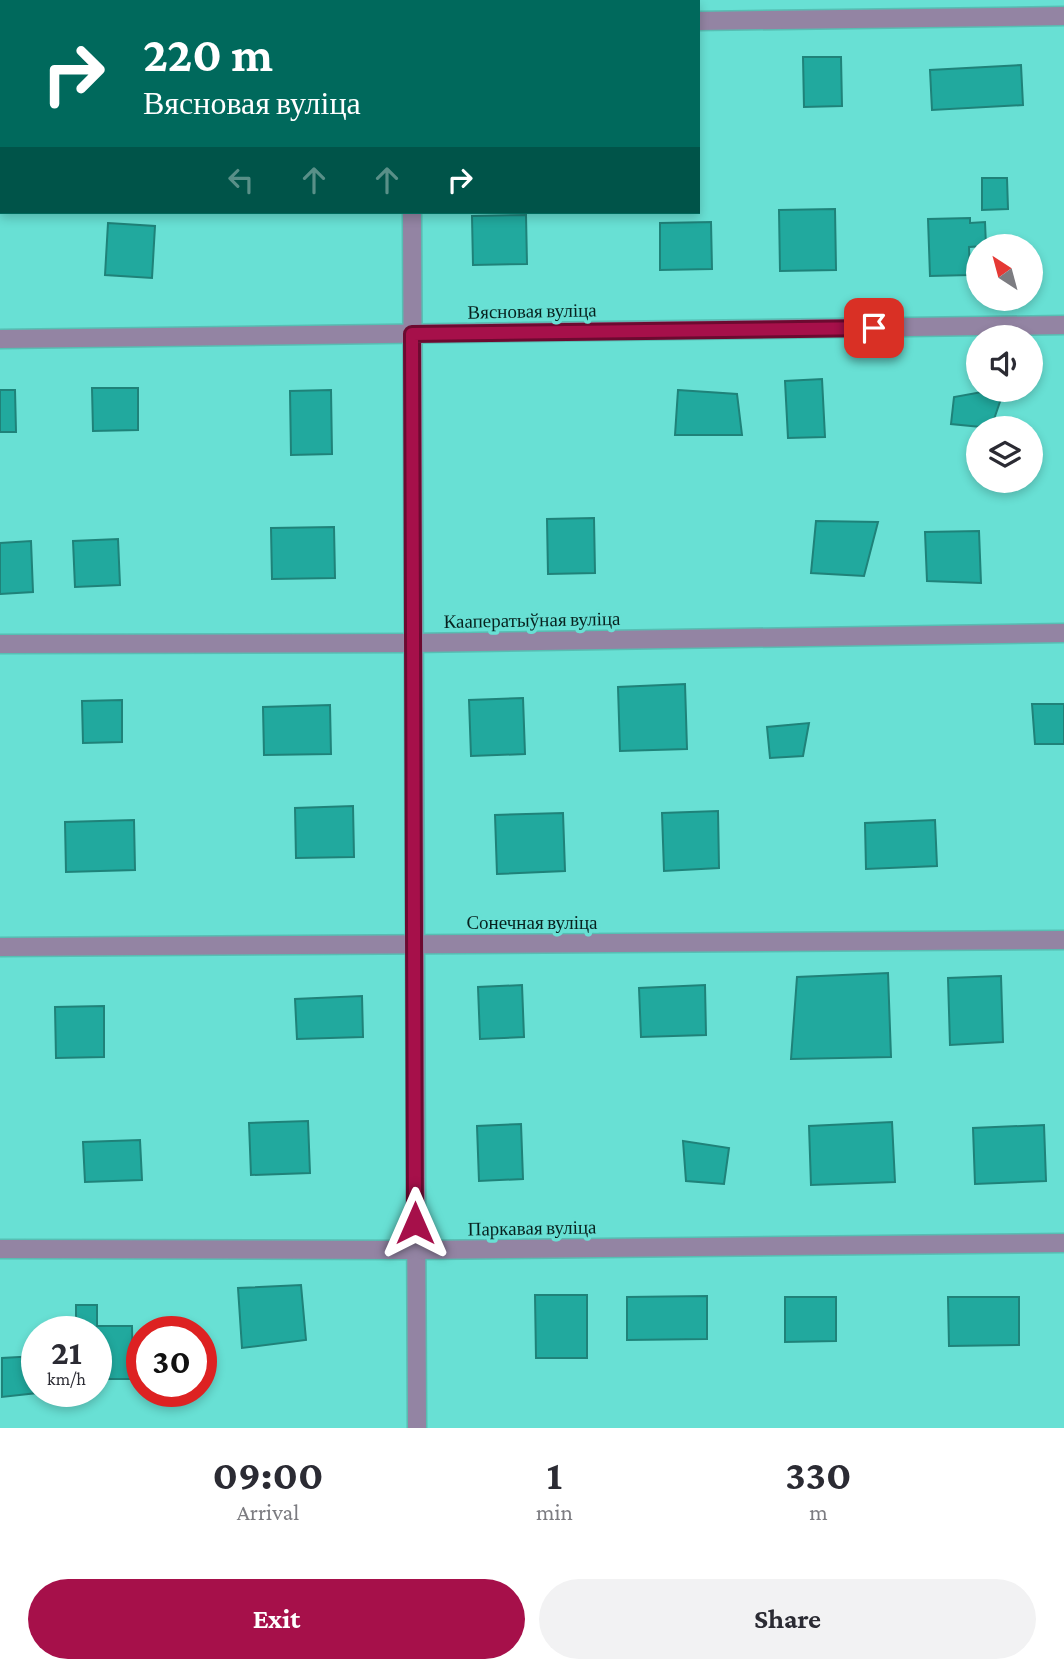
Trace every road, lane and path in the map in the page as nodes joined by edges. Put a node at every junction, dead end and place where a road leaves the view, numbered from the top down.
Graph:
1 (1064, 16) edge
2 (700, 21) edge
3 (412, 214) edge
4 (1064, 325) edge
5 (412, 334) junction
6 (0, 339) edge
7 (1064, 633) edge
8 (413, 643) junction
9 (0, 644) edge
10 (1064, 940) edge
11 (414, 944) junction
12 (0, 947) edge
13 (1064, 1243) edge
14 (0, 1249) edge
15 (415, 1250) junction
16 (417, 1428) edge

1 - 2 street
3 - 5 street
4 - 5 street, Вясновая вуліца
5 - 6 street, Вясновая вуліца
5 - 8 street
7 - 8 street, Кааператыўная вуліца
8 - 9 street, Кааператыўная вуліца
8 - 11 street
10 - 11 street, Сонечная вуліца
11 - 12 street, Сонечная вуліца
11 - 15 street
13 - 15 street, Паркавая вуліца
14 - 15 street, Паркавая вуліца
15 - 16 street

